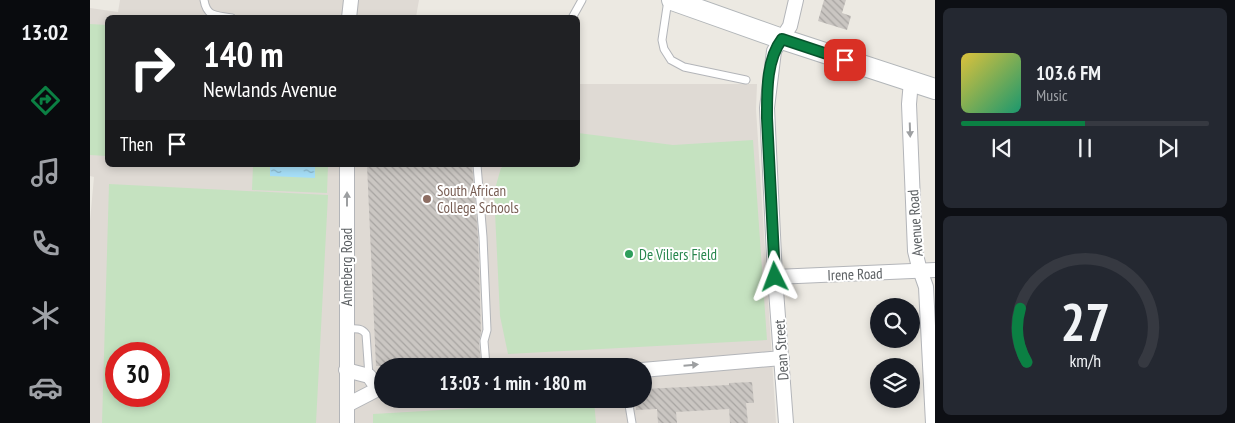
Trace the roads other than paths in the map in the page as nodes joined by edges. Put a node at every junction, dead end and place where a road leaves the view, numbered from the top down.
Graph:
1 (204, 0) edge
2 (351, 0) edge
3 (582, 0) edge
4 (668, 0) edge
5 (672, 0) edge
6 (796, 0) edge
7 (216, 15) edge
8 (349, 15) edge
9 (574, 15) edge
10 (782, 39) junction
11 (746, 80) dead end
12 (910, 81) junction
13 (935, 89) edge
14 (347, 167) edge
15 (477, 167) edge
16 (935, 270) edge
17 (920, 271) junction
18 (775, 277) junction
19 (346, 329) junction
20 (485, 358) edge
21 (782, 358) junction
22 (652, 369) edge
23 (346, 370) junction
24 (369, 376) junction
25 (374, 382) edge
26 (374, 392) edge
27 (347, 405) junction
28 (630, 408) edge
29 (347, 423) edge
30 (632, 423) edge
31 (786, 423) edge
32 (933, 423) edge

1 - 7 lane
2 - 8 street
3 - 9 lane
4 - 11 lane
5 - 10 main road
6 - 10 street, Dean Street
10 - 12 main road
10 - 18 street, Dean Street
12 - 13 main road
12 -> 17 street, Avenue Road
19 -> 14 street, Anneberg Road
15 - 20 lane
16 - 17 street, Irene Road
17 - 18 street, Irene Road
17 - 32 street, Avenue Road
18 - 21 street, Dean Street
19 - 23 street, Anneberg Road
19 - 24 lane
22 -> 21 street
21 - 31 street, Dean Street
23 - 24 street
23 - 27 street, Anneberg Road
24 - 25 street
26 - 27 street
27 - 29 street, Anneberg Road
28 - 30 lane

